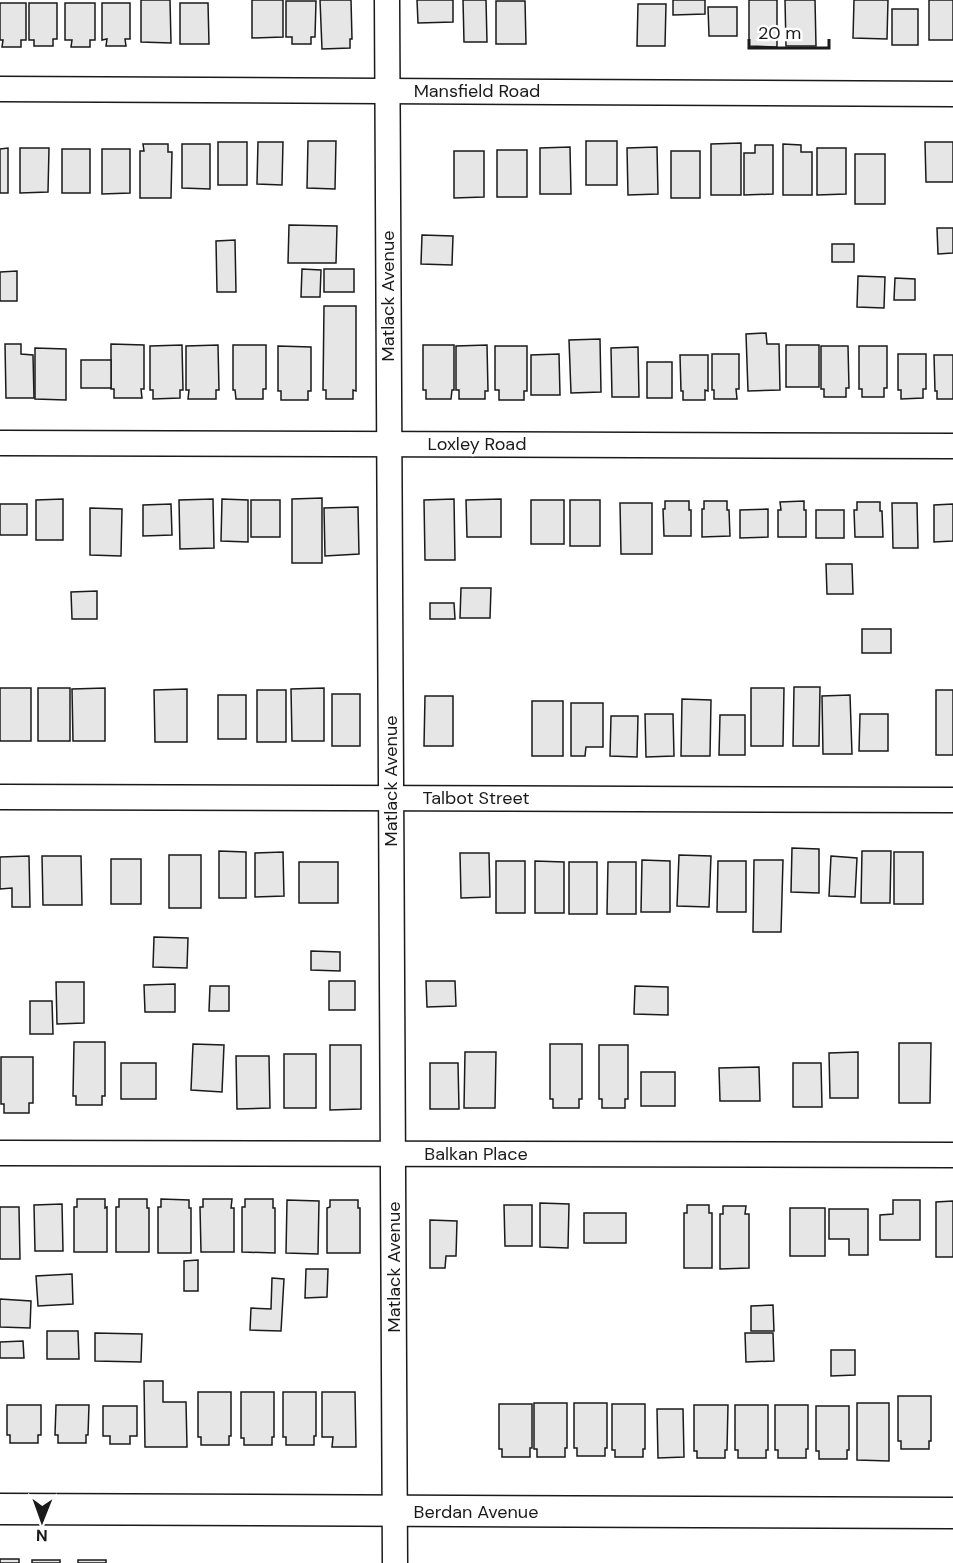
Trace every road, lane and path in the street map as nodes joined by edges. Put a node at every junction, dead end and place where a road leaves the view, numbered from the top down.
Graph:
1 (387, 0) edge
2 (0, 89) edge
3 (387, 90) junction
4 (953, 94) edge
5 (0, 443) edge
6 (389, 444) junction
7 (953, 446) edge
8 (0, 797) edge
9 (391, 798) junction
10 (953, 800) edge
11 (0, 1153) edge
12 (393, 1154) junction
13 (953, 1155) edge
14 (0, 1509) edge
15 (394, 1511) junction
16 (953, 1513) edge
17 (395, 1563) edge

1 - 3 street, Matlack Avenue
2 - 3 street, Mansfield Road
3 - 4 street, Mansfield Road
3 - 6 street, Matlack Avenue
5 - 6 street, Loxley Road
6 - 7 street, Loxley Road
6 - 9 street, Matlack Avenue
8 - 9 street, Talbot Street
9 - 10 street, Talbot Street
9 - 12 street, Matlack Avenue
11 - 12 street, Balkan Place
12 - 13 street, Balkan Place
12 - 15 street, Matlack Avenue
14 - 15 street, Berdan Avenue
15 - 16 street, Berdan Avenue
15 - 17 street, Matlack Avenue

